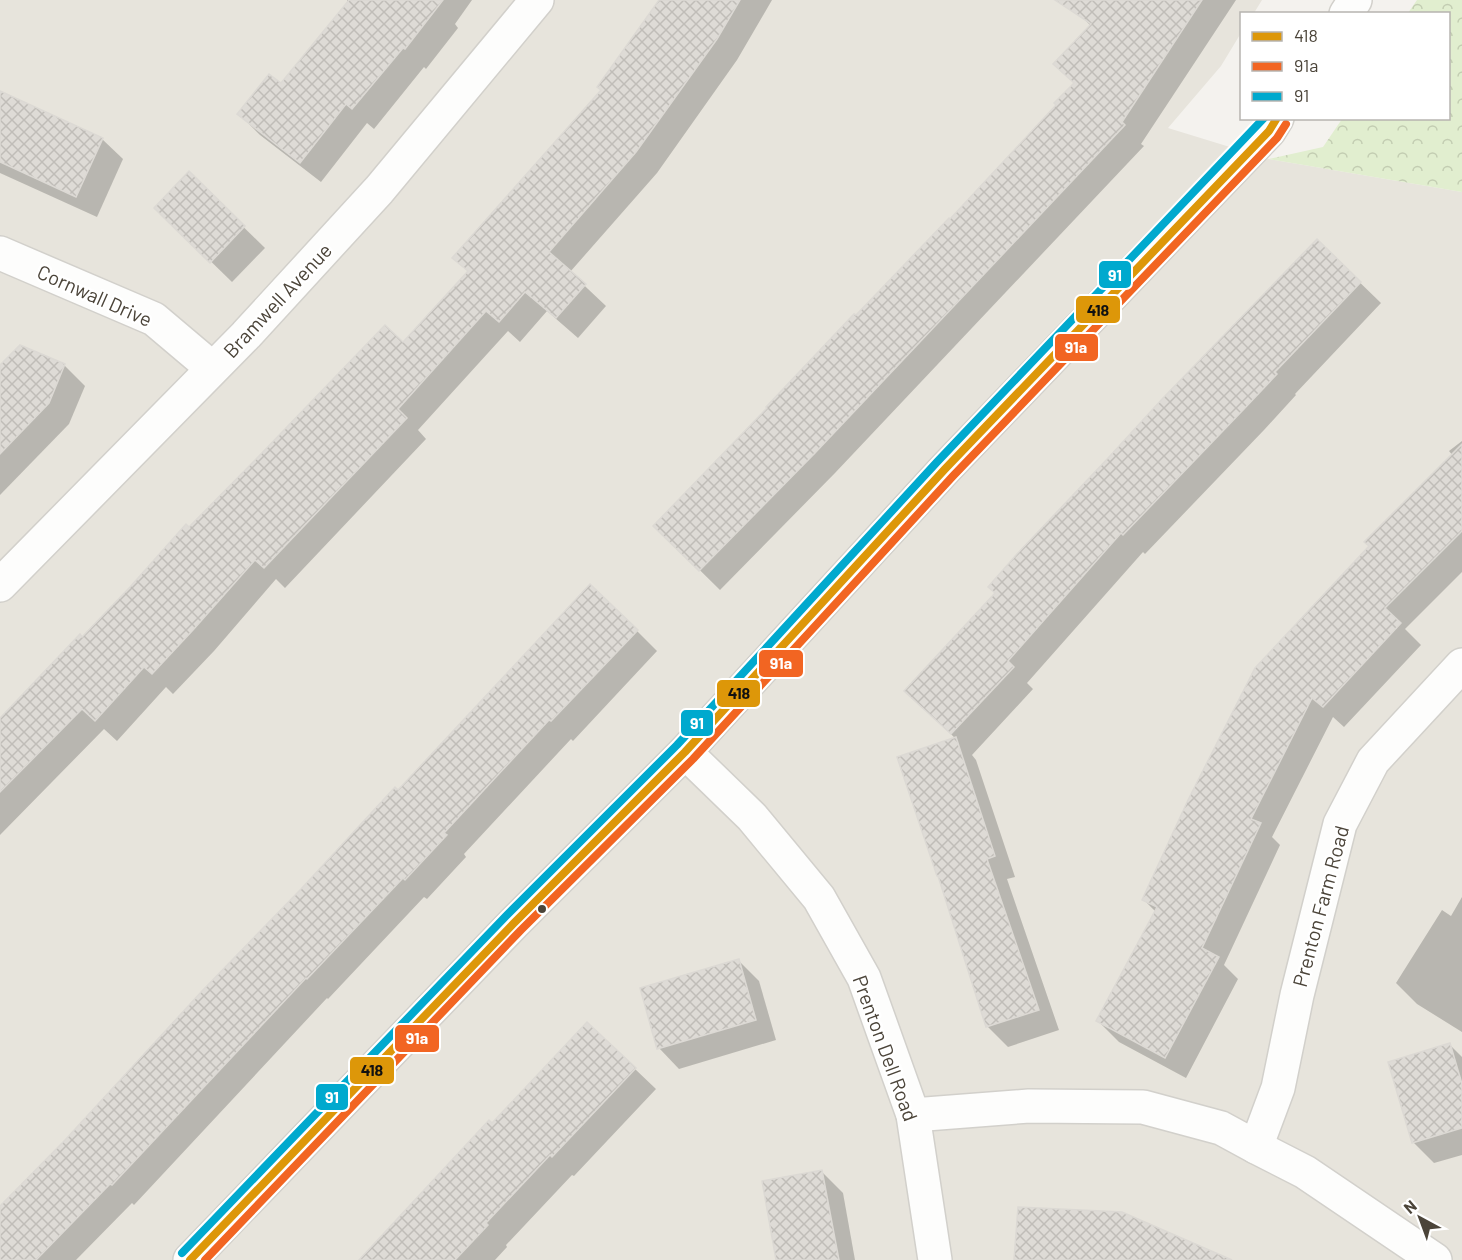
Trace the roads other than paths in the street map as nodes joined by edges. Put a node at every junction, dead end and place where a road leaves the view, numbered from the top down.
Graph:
1 (537, 0) edge
2 (1276, 120) edge
3 (0, 253) edge
4 (212, 368) junction
5 (0, 585) edge
6 (1462, 665) edge
7 (686, 752) junction
8 (914, 1115) junction
9 (1256, 1147) junction
10 (190, 1260) edge
11 (935, 1260) edge
12 (1435, 1260) edge

1 - 4 street, Bramwell Avenue
2 - 7 street
3 - 4 street, Cornwall Drive
4 - 5 street, Bramwell Avenue
6 - 9 street, Prenton Farm Road
7 - 8 street, Prenton Dell Road
7 - 10 street
8 - 9 street
8 - 11 street, Prenton Dell Road
9 - 12 street

